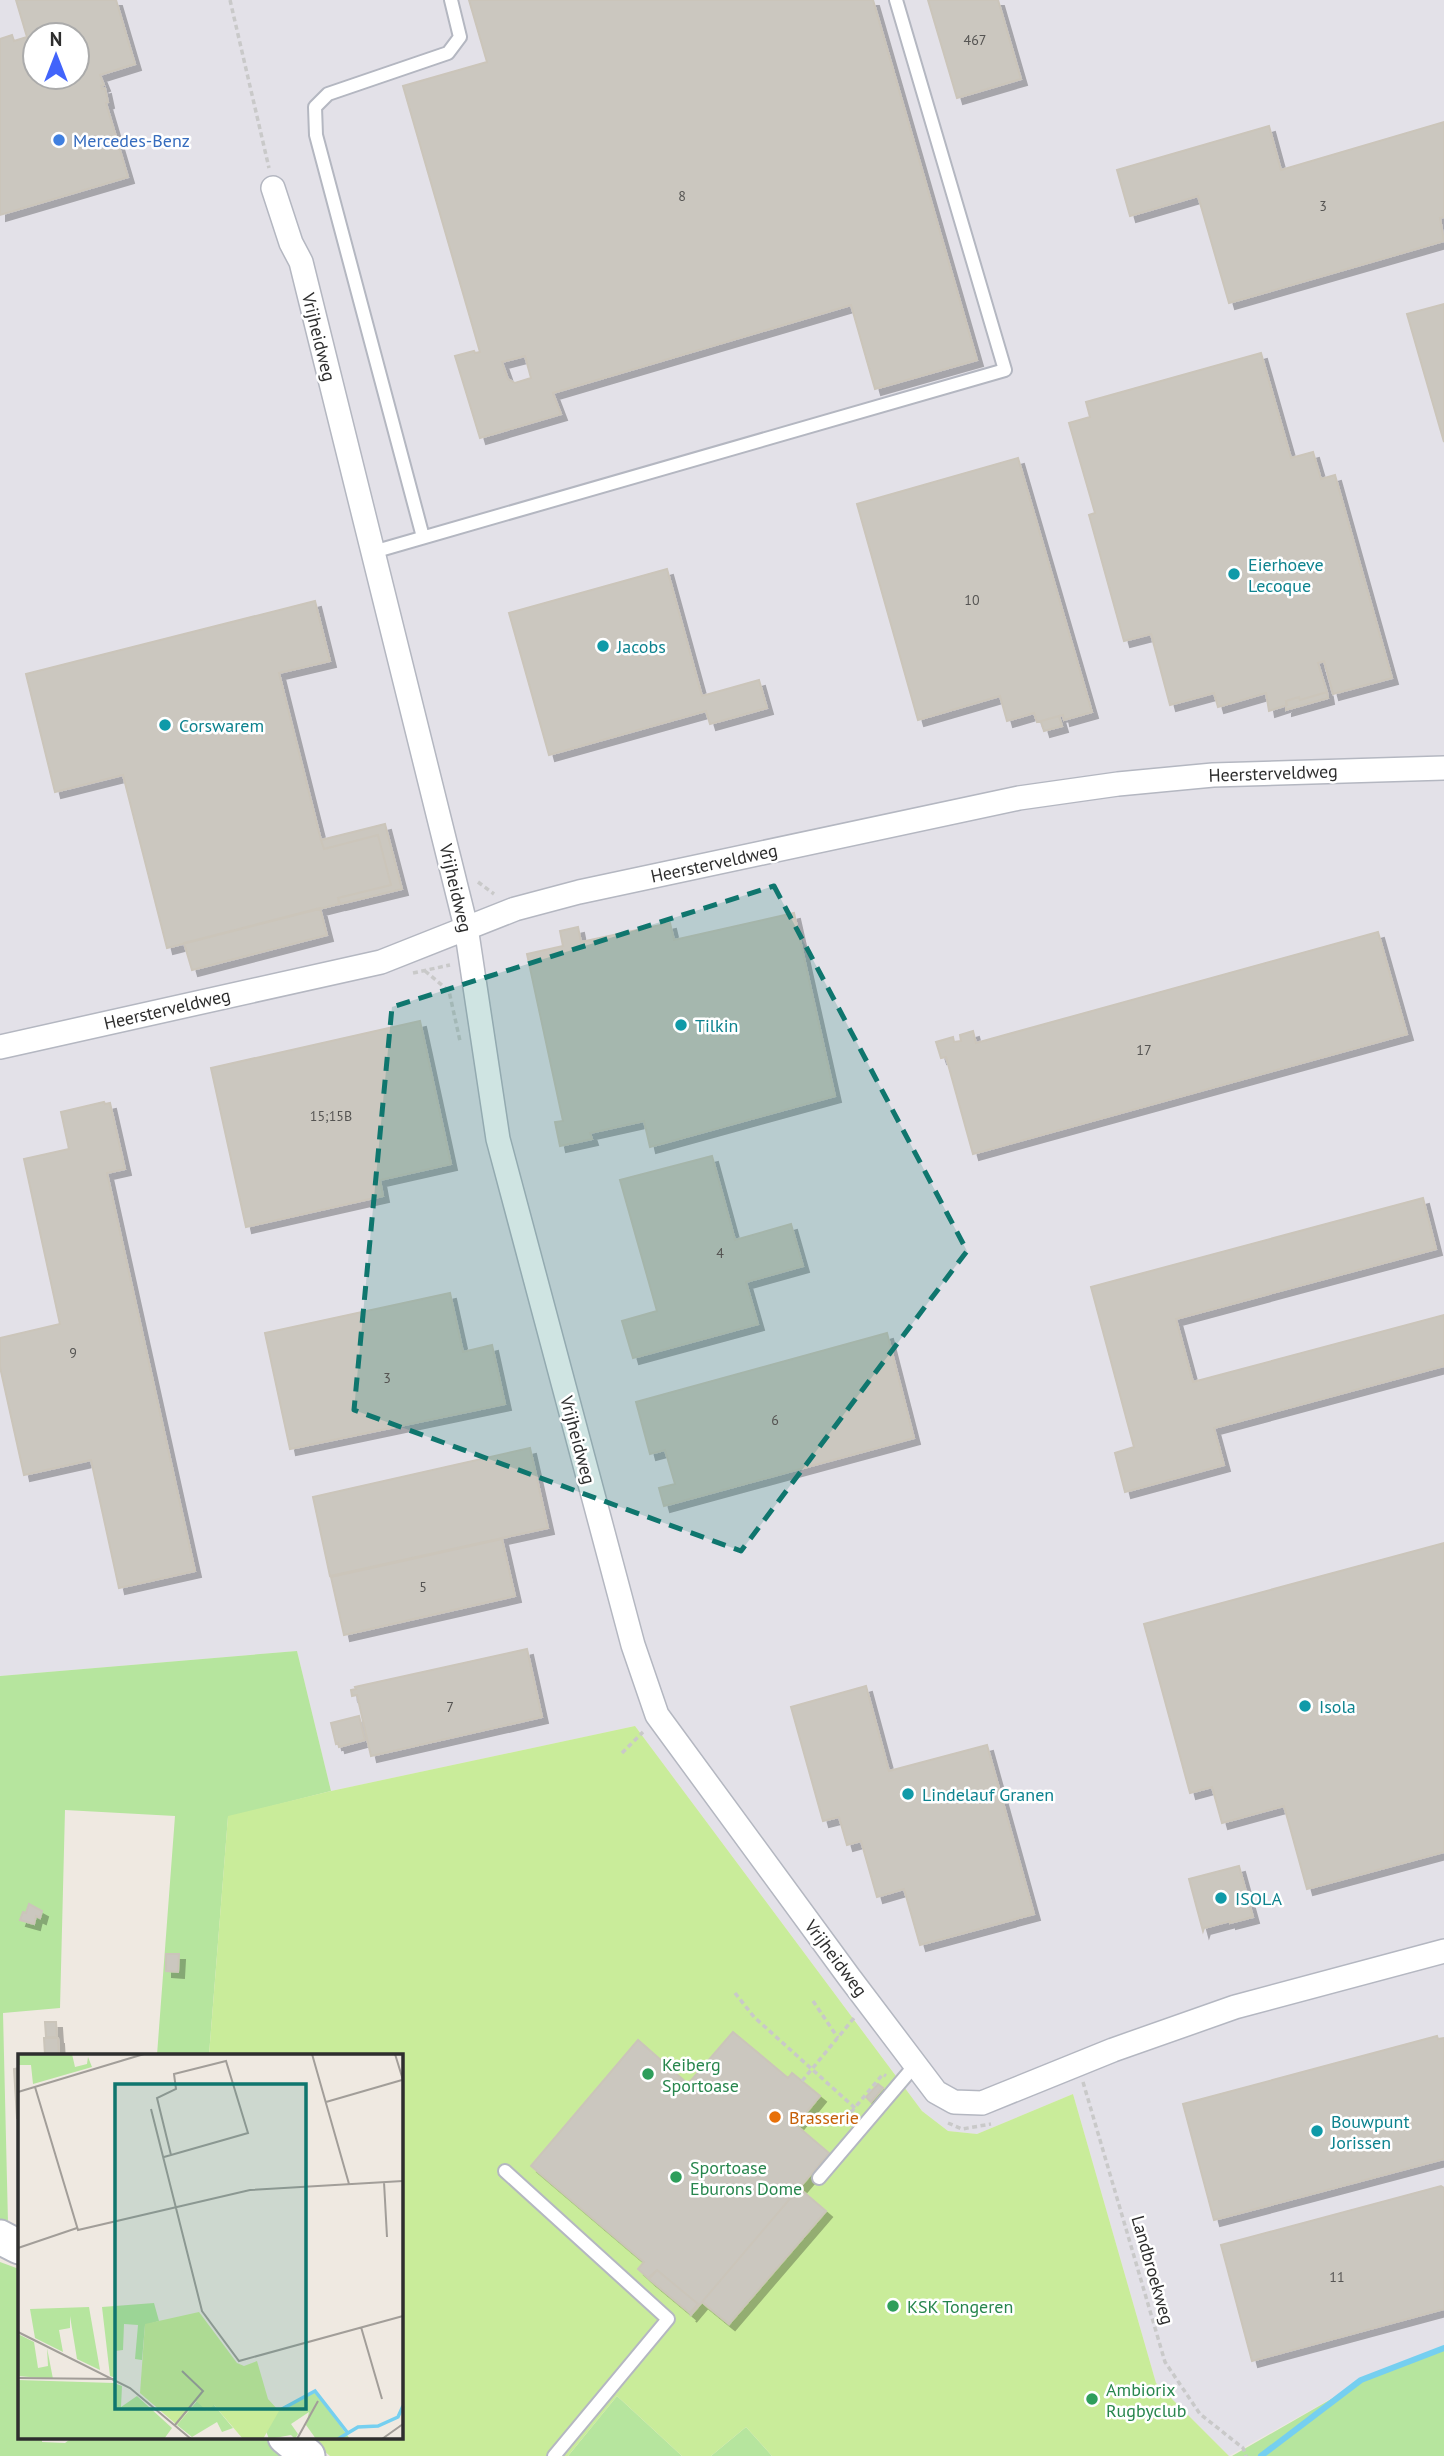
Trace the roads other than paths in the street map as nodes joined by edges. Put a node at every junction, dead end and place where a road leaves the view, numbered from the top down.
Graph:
1 (451, 0) edge
2 (896, 0) edge
3 (274, 188) road end
4 (423, 537) junction
5 (373, 552) junction
6 (1444, 768) edge
7 (466, 927) junction
8 (0, 1047) edge
9 (1444, 1951) edge
10 (916, 2064) junction
11 (505, 2171) dead end
12 (819, 2178) dead end
13 (0, 2238) edge
14 (18, 2247) edge
15 (286, 2438) edge
16 (308, 2456) edge
17 (554, 2456) edge

1 - 4 lane
2 - 4 lane
3 - 5 street, Vrijheidweg
4 - 5 lane
5 - 7 street, Vrijheidweg
6 - 7 street, Heersterveldweg
7 - 8 street, Heersterveldweg
7 - 10 street, Vrijheidweg
9 - 10 street, Vrijheidweg
10 - 12 lane
11 - 17 lane
13 - 14 main road
15 - 16 main road

